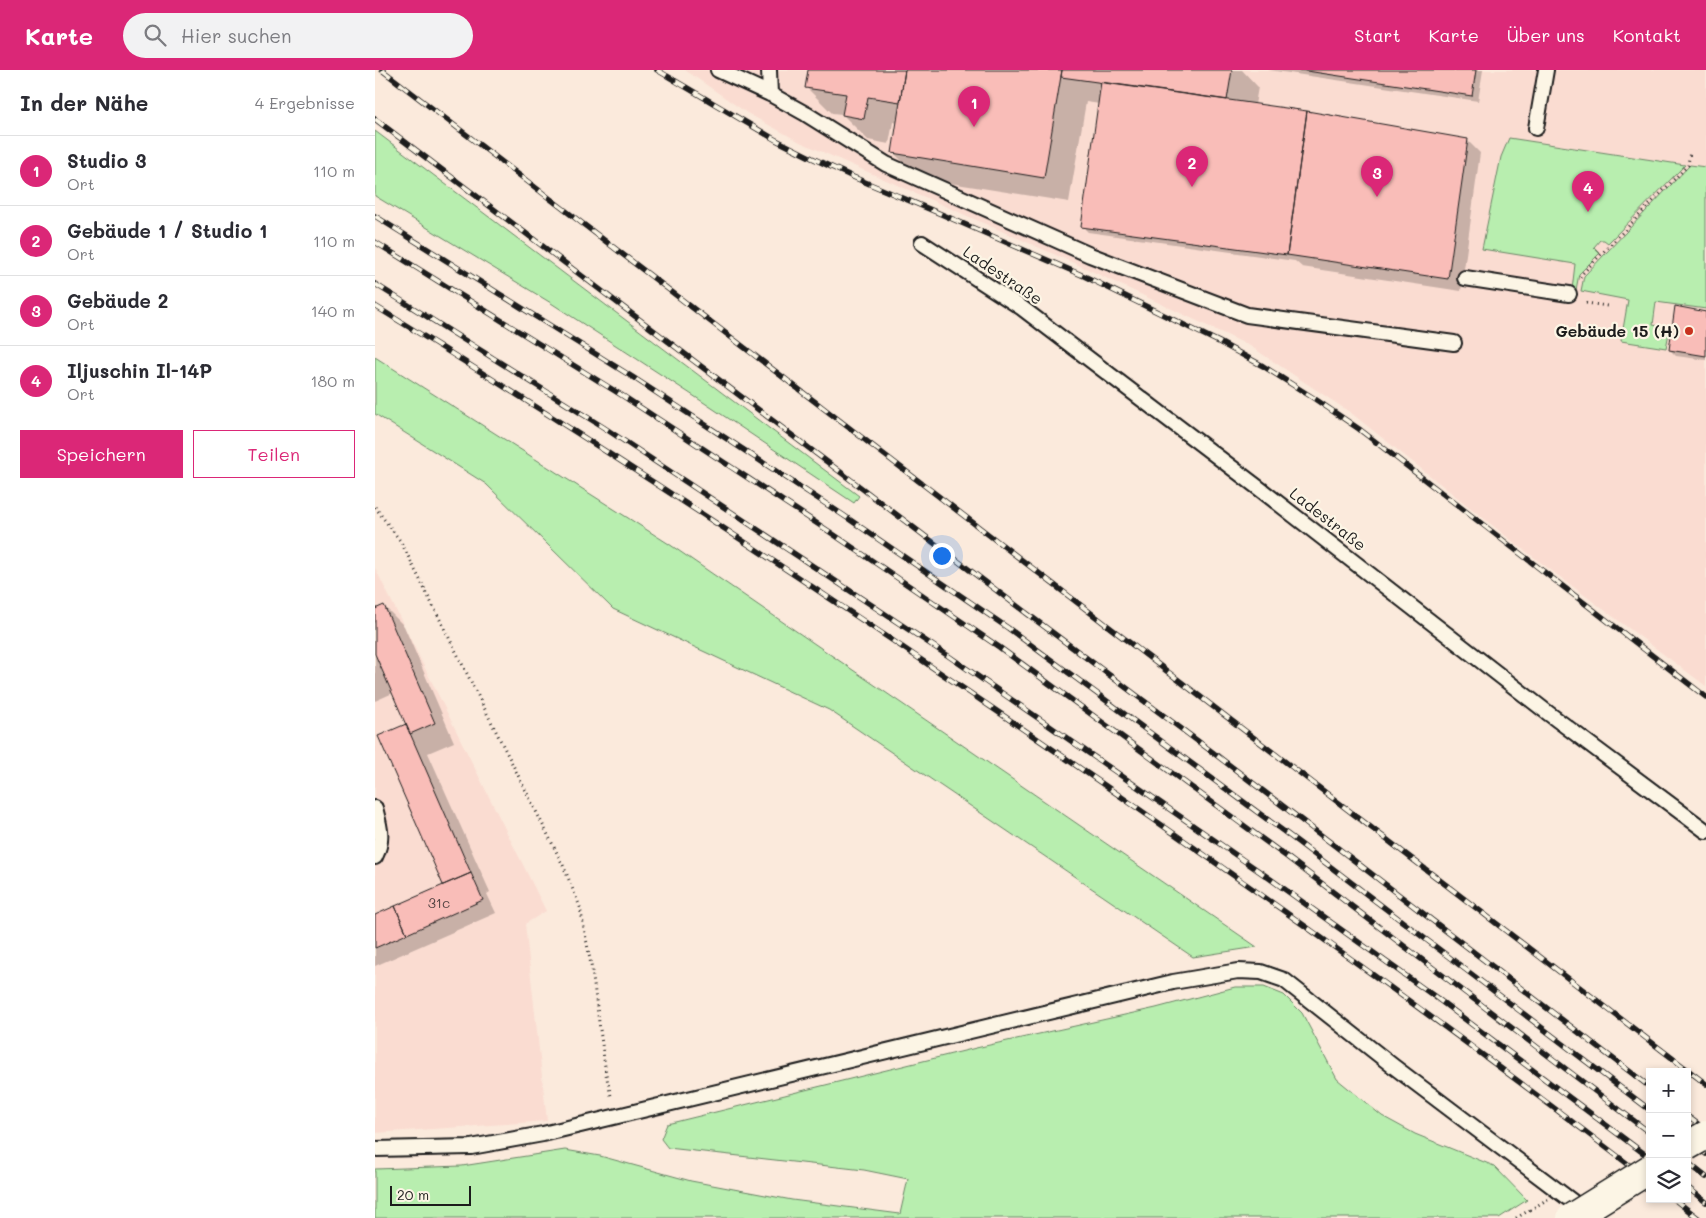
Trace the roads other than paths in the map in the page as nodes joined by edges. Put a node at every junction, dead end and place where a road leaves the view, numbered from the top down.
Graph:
1 (718, 70) edge
2 (769, 70) edge
3 (1546, 70) edge
4 (770, 94) junction
5 (1537, 128) dead end
6 (922, 243) dead end
7 (1465, 278) dead end
8 (1569, 294) dead end
9 (1454, 343) dead end
10 (375, 808) edge
11 (1706, 831) edge
12 (375, 857) edge
13 (1706, 1135) edge
14 (1691, 1144) edge
15 (375, 1149) edge
16 (1646, 1171) edge
17 (1571, 1218) edge
18 (1589, 1218) edge

1 - 4 lane
2 - 4 lane
3 - 5 lane
4 - 9 lane
6 - 11 lane, Ladestraße
7 - 8 lane
10 - 12 lane
13 - 14 main road, bridge
15 - 18 lane
16 - 17 main road, bridge

